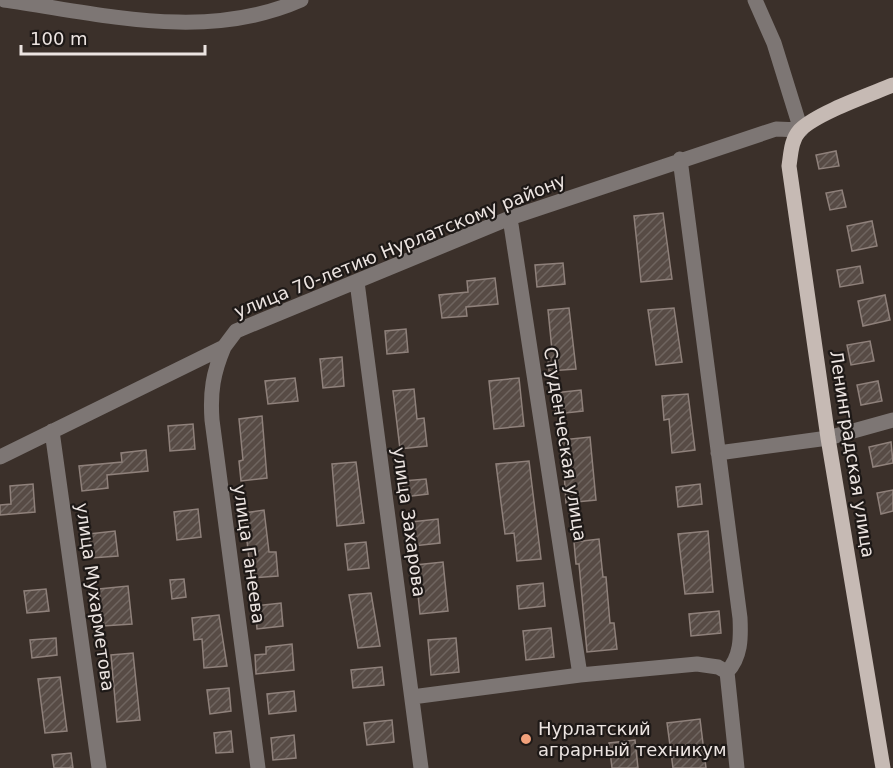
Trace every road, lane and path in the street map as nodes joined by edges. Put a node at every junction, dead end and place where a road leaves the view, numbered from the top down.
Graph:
1 (4, 0) edge
2 (301, 0) edge
3 (755, 0) edge
4 (893, 85) edge
5 (801, 130) junction
6 (791, 146) joint
7 (680, 159) junction
8 (510, 218) junction
9 (357, 282) junction
10 (224, 347) junction
11 (893, 420) edge
12 (52, 431) junction
13 (828, 438) junction
14 (718, 453) junction
15 (0, 457) edge
16 (727, 672) junction
17 (580, 675) junction
18 (412, 697) junction
19 (99, 768) edge
20 (258, 768) edge
21 (421, 768) edge
22 (736, 768) edge
23 (883, 768) edge

1 - 2 street
3 - 5 street
4 - 5 main road, улица 70-летию Нурлатскому району
5 - 6 main road, улица 70-летию Нурлатскому району
5 - 7 street, улица 70-летию Нурлатскому району
6 - 13 main road, Ленинградская улица
7 - 8 street, улица 70-летию Нурлатскому району
7 - 14 street
8 - 9 street, улица 70-летию Нурлатскому району
8 - 17 street, Студенческая улица
9 - 10 street, улица 70-летию Нурлатскому району
9 - 18 street, улица Захарова
10 - 12 street, улица 70-летию Нурлатскому району
10 - 20 street, улица Ганеева
11 - 13 street
12 - 15 street, улица 70-летию Нурлатскому району
12 - 19 street, улица Мухарметова
13 - 14 street
13 - 23 main road, Ленинградская улица
14 - 16 street
16 - 17 street
16 - 22 street
17 - 18 street
18 - 21 street, улица Захарова

